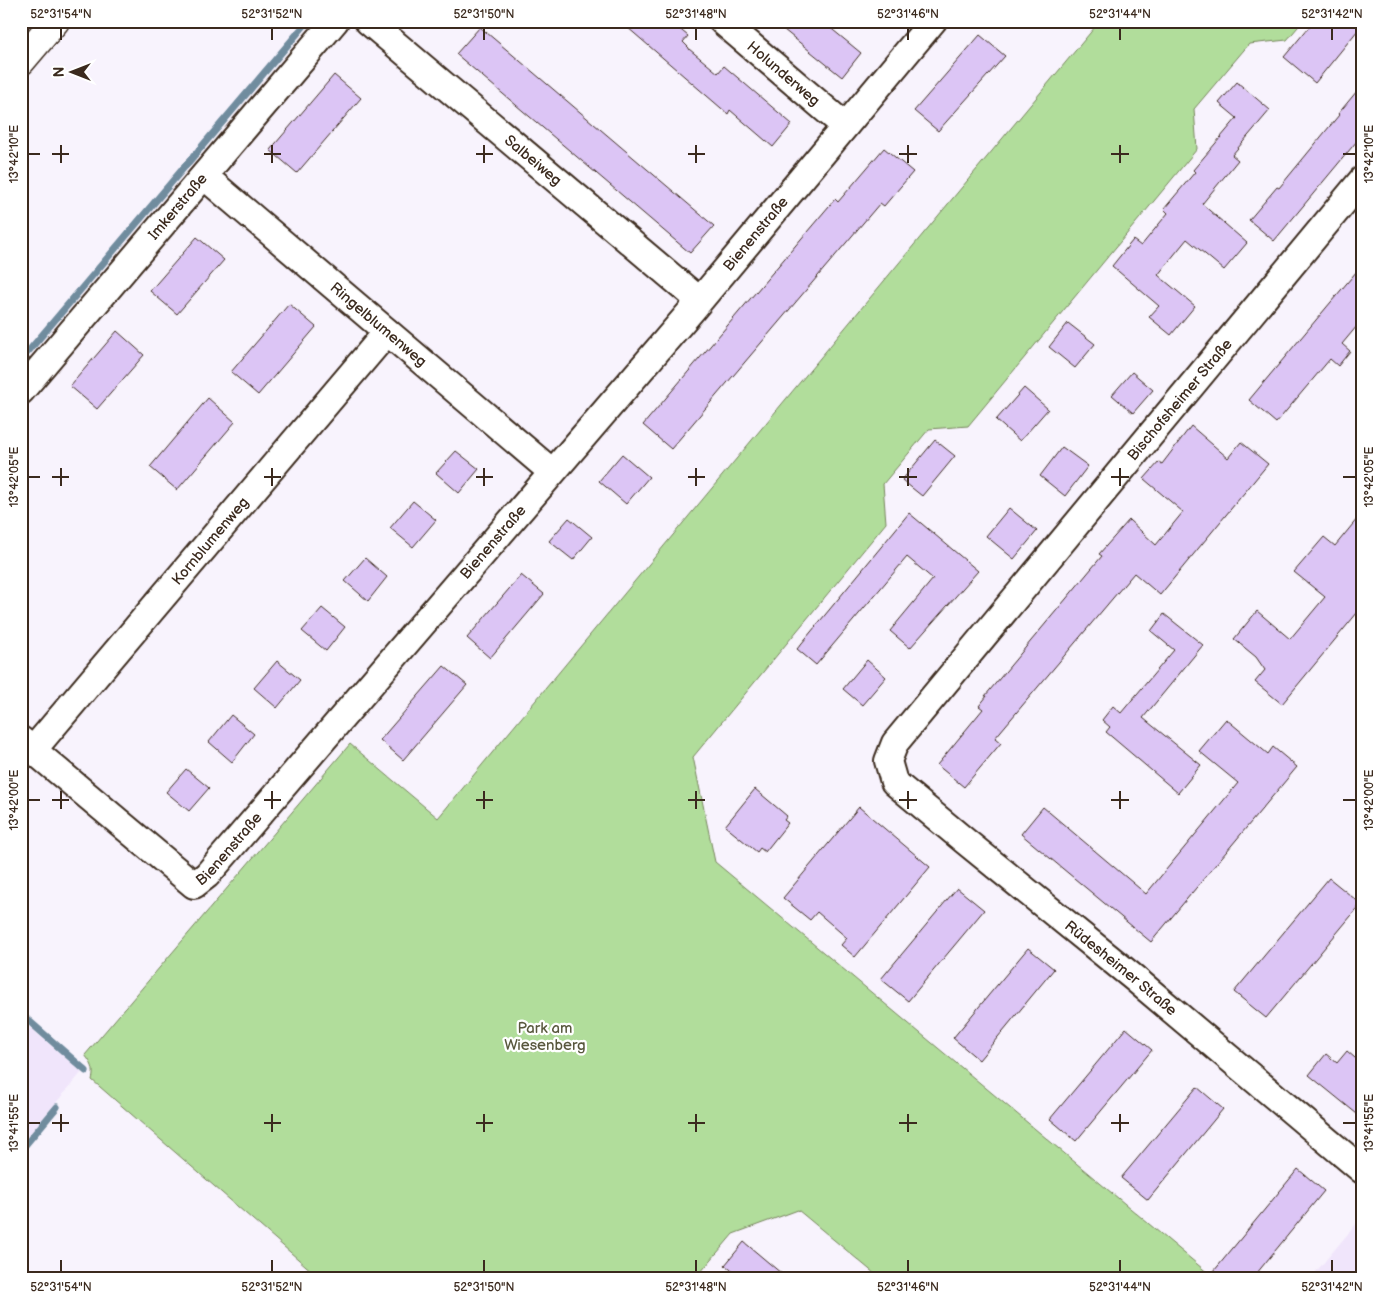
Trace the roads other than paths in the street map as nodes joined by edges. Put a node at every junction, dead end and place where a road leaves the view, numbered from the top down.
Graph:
1 (55, 21) edge
2 (335, 21) edge
3 (368, 21) edge
4 (722, 21) edge
5 (933, 21) edge
6 (21, 61) edge
7 (845, 126) junction
8 (204, 176) junction
9 (1362, 180) edge
10 (699, 300) junction
11 (387, 332) junction
12 (21, 391) edge
13 (552, 472) junction
14 (27, 745) edge
15 (888, 761) joint
16 (1362, 1170) edge

1 - 6 street
2 - 8 street, Imkerstraße
3 - 10 street, Salbeiweg
4 - 7 street, Holunderweg
5 - 7 street, Bienenstraße
7 - 10 street, Bienenstraße
8 - 11 street, Ringelblumenweg
8 - 12 street, Imkerstraße
9 - 15 street, Bischofsheimer Straße
10 - 13 street, Bienenstraße
11 - 13 street, Ringelblumenweg
11 - 14 street, Kornblumenweg
13 - 14 street, Bienenstraße
15 - 16 street, Rüdesheimer Straße

